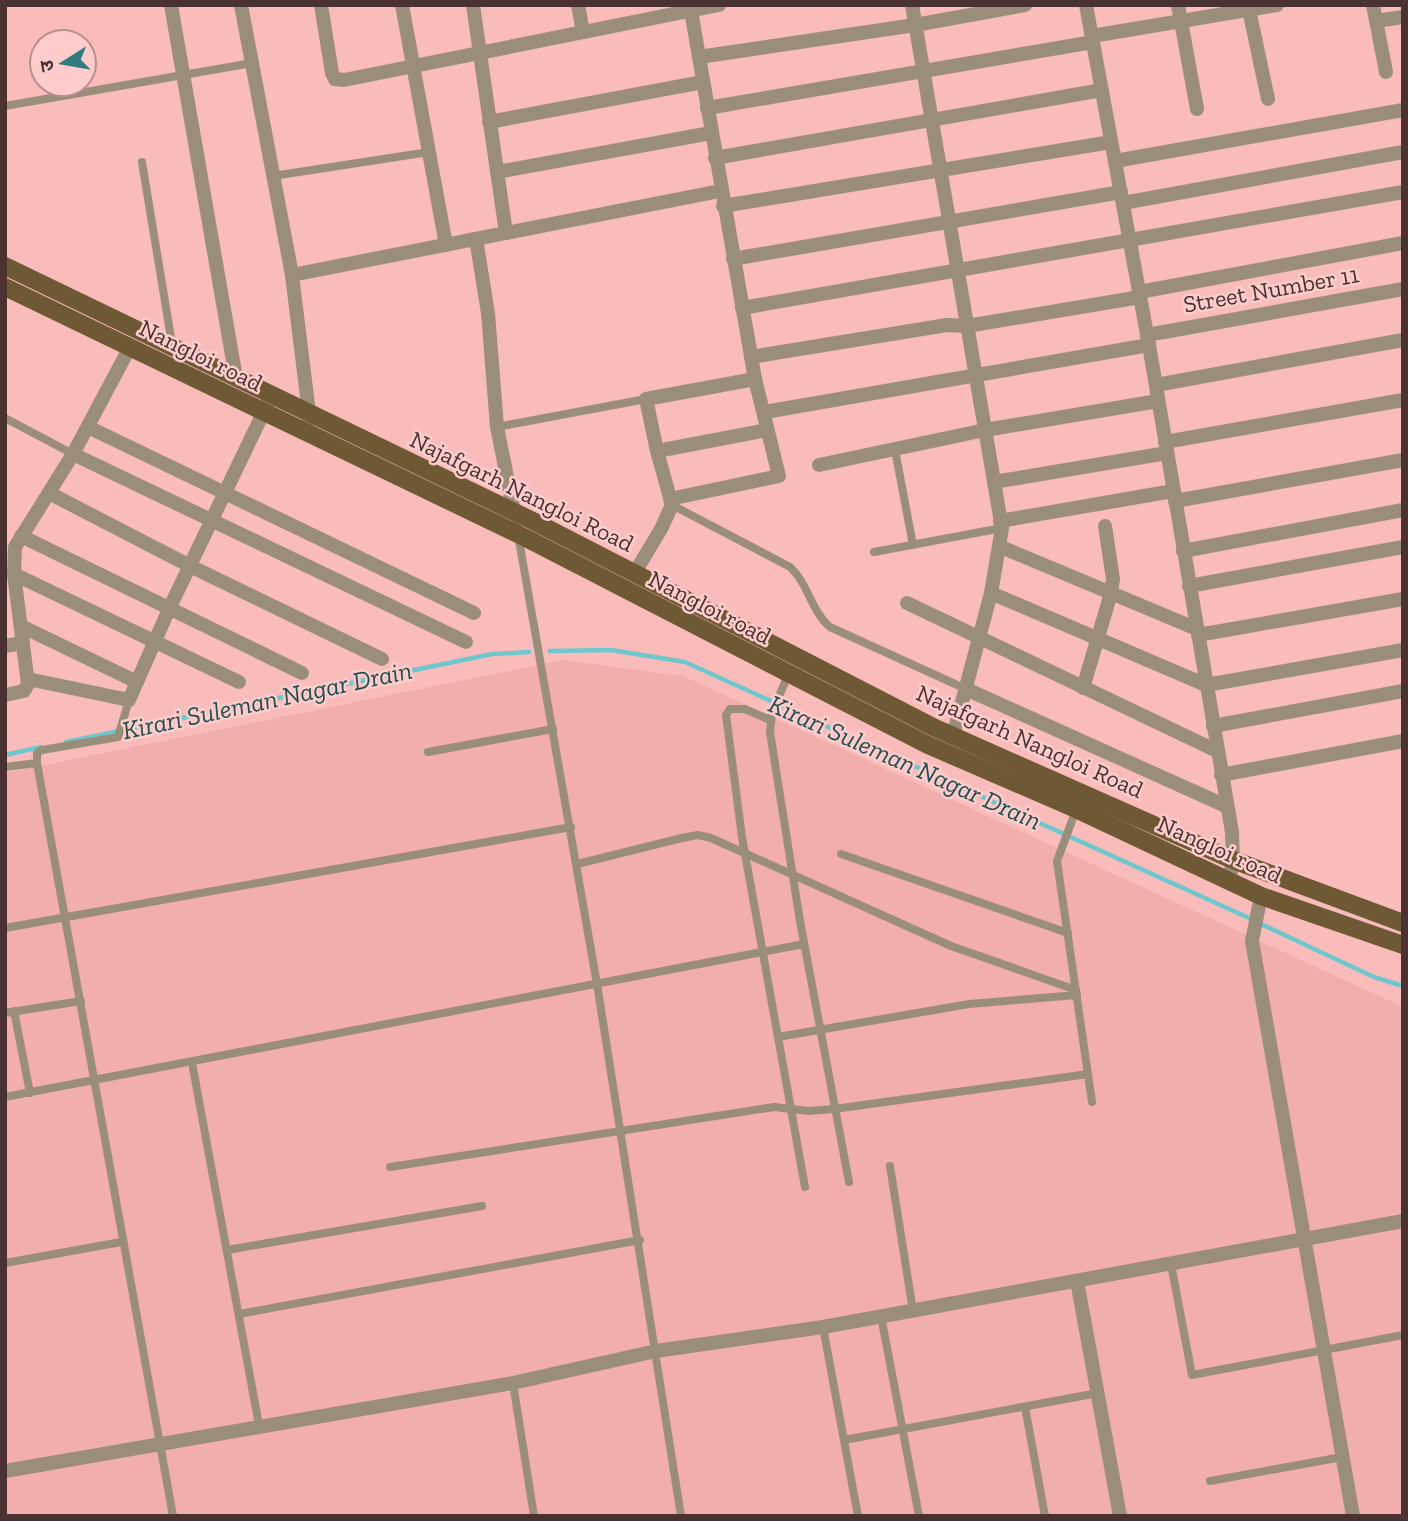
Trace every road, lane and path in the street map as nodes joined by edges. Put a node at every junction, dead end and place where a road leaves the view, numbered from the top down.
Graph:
1 (171, 5) edge
2 (241, 5) edge
3 (321, 5) edge
4 (402, 5) edge
5 (473, 5) edge
6 (578, 5) edge
7 (719, 5) edge
8 (912, 5) edge
9 (1025, 5) edge
10 (1086, 5) edge
11 (1178, 5) edge
12 (1277, 5) edge
13 (1373, 5) edge
14 (691, 8) edge
15 (1249, 8) edge
16 (1403, 17) edge
17 (1376, 21) junction
18 (1181, 23) junction
19 (915, 25) junction
20 (583, 32) junction
21 (1092, 39) junction
22 (479, 52) junction
23 (699, 57) junction
24 (252, 63) junction
25 (413, 65) junction
26 (1386, 72) dead end
27 (183, 74) junction
28 (923, 74) junction
29 (703, 82) junction
30 (1102, 90) junction
31 (1268, 99) dead end
32 (5, 106) edge
33 (707, 108) junction
34 (1197, 109) dead end
35 (1403, 110) edge
36 (489, 122) junction
37 (932, 122) junction
38 (711, 133) junction
39 (1111, 142) junction
40 (429, 152) junction
41 (1403, 152) edge
42 (715, 158) junction
43 (1115, 161) junction
44 (142, 162) dead end
45 (940, 171) junction
46 (497, 172) junction
47 (273, 176) junction
48 (720, 191) junction
49 (1403, 192) edge
50 (1122, 198) junction
51 (723, 206) junction
52 (949, 221) junction
53 (506, 233) junction
54 (476, 239) junction
55 (1129, 239) junction
56 (1403, 243) edge
57 (446, 244) junction
58 (733, 259) junction
59 (5, 266) edge
60 (958, 271) junction
61 (292, 275) junction
62 (5, 286) edge
63 (1403, 289) edge
64 (1140, 295) junction
65 (742, 308) junction
66 (967, 326) junction
67 (1148, 340) junction
68 (1403, 340) edge
69 (130, 347) junction
70 (173, 347) junction
71 (751, 357) junction
72 (976, 376) junction
73 (236, 378) junction
74 (755, 379) junction
75 (1156, 385) junction
76 (271, 396) junction
77 (646, 399) junction
78 (1403, 400) edge
79 (1158, 401) junction
80 (765, 412) junction
81 (264, 413) junction
82 (311, 416) junction
83 (5, 418) edge
84 (88, 427) junction
85 (497, 427) junction
86 (766, 430) junction
87 (985, 430) junction
88 (308, 435) junction
89 (1166, 447) junction
90 (895, 450) junction
91 (657, 452) junction
92 (73, 454) junction
93 (1403, 460) edge
94 (819, 465) dead end
95 (994, 482) junction
96 (226, 492) junction
97 (50, 493) junction
98 (1174, 496) junction
99 (671, 502) junction
100 (1403, 510) edge
101 (514, 512) junction
102 (212, 521) junction
103 (1001, 524) junction
104 (1105, 526) dead end
105 (517, 534) junction
106 (14, 544) edge
107 (913, 545) junction
108 (1001, 547) junction
109 (1403, 547) edge
110 (1184, 551) junction
111 (874, 552) dead end
112 (190, 566) junction
113 (14, 574) junction
114 (634, 574) junction
115 (1189, 586) junction
116 (991, 593) junction
117 (1111, 593) junction
118 (1403, 599) edge
119 (907, 603) dead end
120 (169, 609) junction
121 (474, 613) dead end
122 (21, 626) junction
123 (1197, 632) junction
124 (979, 639) junction
125 (1098, 639) junction
126 (155, 641) junction
127 (466, 642) dead end
128 (23, 643) junction
129 (5, 646) edge
130 (1403, 650) edge
131 (382, 659) dead end
132 (302, 673) dead end
133 (788, 675) junction
134 (27, 679) junction
135 (137, 682) junction
136 (239, 682) dead end
137 (1206, 685) junction
138 (1083, 688) junction
139 (966, 689) junction
140 (1403, 691) edge
141 (5, 695) edge
142 (127, 707) junction
143 (771, 716) junction
144 (1213, 726) junction
145 (553, 729) junction
146 (953, 736) junction
147 (1403, 741) edge
148 (1217, 751) junction
149 (428, 752) dead end
150 (37, 763) junction
151 (5, 767) edge
152 (1221, 775) junction
153 (1226, 806) junction
154 (1076, 809) junction
155 (571, 827) junction
156 (841, 854) dead end
157 (746, 855) junction
158 (1233, 860) junction
159 (577, 864) junction
160 (792, 874) junction
161 (1228, 881) junction
162 (1261, 897) junction
163 (66, 918) junction
164 (1403, 923) edge
165 (5, 928) edge
166 (1068, 933) junction
167 (804, 944) junction
168 (1403, 945) edge
169 (763, 952) junction
170 (597, 984) junction
171 (1076, 992) junction
172 (81, 1001) junction
173 (10, 1012) edge
174 (820, 1028) junction
175 (778, 1037) junction
176 (192, 1063) junction
177 (1088, 1074) junction
178 (96, 1081) junction
179 (30, 1093) junction
180 (5, 1097) edge
181 (1092, 1102) dead end
182 (834, 1109) junction
183 (791, 1110) junction
184 (621, 1128) junction
185 (890, 1166) dead end
186 (390, 1167) dead end
187 (849, 1182) dead end
188 (805, 1187) dead end
189 (482, 1206) dead end
190 (1403, 1222) edge
191 (1304, 1239) junction
192 (640, 1240) junction
193 (121, 1242) junction
194 (227, 1250) junction
195 (5, 1263) edge
196 (1171, 1264) junction
197 (1077, 1281) junction
198 (913, 1311) junction
199 (239, 1314) junction
200 (881, 1316) junction
201 (823, 1327) junction
202 (1403, 1335) edge
203 (1323, 1349) junction
204 (656, 1351) junction
205 (513, 1383) junction
206 (1098, 1393) junction
207 (1025, 1407) junction
208 (259, 1425) junction
209 (902, 1429) junction
210 (844, 1440) junction
211 (160, 1443) junction
212 (1342, 1457) junction
213 (5, 1471) edge
214 (1210, 1481) dead end
215 (173, 1516) edge
216 (534, 1516) edge
217 (681, 1516) edge
218 (858, 1516) edge
219 (919, 1516) edge
220 (1045, 1516) edge
221 (1120, 1516) edge
222 (1353, 1516) edge

1 - 27 street
2 - 24 street
3 - 25 street
4 - 25 street
5 - 22 street
6 - 20 street
7 - 14 street
8 - 19 street
9 - 19 street
10 - 21 street
11 - 18 street
12 - 15 street
13 - 17 street
14 - 20 street
14 - 23 street
15 - 18 street
15 - 31 street
16 - 17 street
17 - 26 street
18 - 21 street
18 - 34 street
19 - 23 street
19 - 28 street
20 - 22 street
21 - 28 street
21 - 30 street
22 - 25 street
22 - 36 street
23 - 29 street
24 - 27 lane
24 - 47 street
25 - 40 street
27 - 32 lane
27 - 73 street
28 - 33 street
28 - 37 street
29 - 33 street
29 - 36 street
30 - 37 street
30 - 39 street
33 - 38 street
35 - 43 street
36 - 46 street
37 - 42 street
37 - 45 street
38 - 42 street
38 - 46 street
39 - 43 street
39 - 45 street
40 - 47 lane
40 - 57 street
41 - 50 street
42 - 48 street
43 - 50 street
44 - 70 lane
45 - 51 street
45 - 52 street
46 - 53 street
47 - 61 street
48 - 51 street
48 - 53 street
49 - 55 street
50 - 52 street
50 - 55 street
51 - 58 street
52 - 58 street
52 - 60 street
53 - 54 street
54 - 57 street
54 - 85 street
55 - 60 street
55 - 64 street
56 - 64 street
57 - 61 street
58 - 65 street
59 - 70 main road, Najafgarh Nangloi Road
60 - 65 street
60 - 66 street
61 - 82 street
62 - 69 main road, Nangloi road
63 - 67 street, Street Number 11
64 - 66 street
64 - 67 street
65 - 71 street
66 - 71 street
66 - 72 street
67 - 72 street, Street Number 11
67 - 75 street
68 - 75 street
69 - 81 main road, Nangloi road
69 - 84 street
70 - 73 main road, Najafgarh Nangloi Road
71 - 74 street
72 - 80 street, Street Number 11
72 - 87 street
73 - 76 main road, Najafgarh Nangloi Road
74 - 77 street
74 - 80 street
75 - 79 street
76 - 81 street
76 - 82 main road, Najafgarh Nangloi Road
77 - 85 lane
77 - 91 street
78 - 89 street
79 - 87 street
79 - 89 street
80 - 86 street
81 - 88 main road, Nangloi road
81 - 96 street
82 - 88 street
82 - 101 main road, Najafgarh Nangloi Road
83 - 92 lane
84 - 92 street
84 - 96 street
85 - 101 street
86 - 91 street
86 - 99 street
87 - 90 street
87 - 95 street
88 - 105 main road, Nangloi road
89 - 95 street
89 - 98 street
90 - 94 street
90 - 107 lane
91 - 99 street
92 - 97 street
92 - 102 street
93 - 98 street
95 - 103 street
96 - 102 street
96 - 121 street
97 - 106 street
97 - 112 street
98 - 103 street
98 - 110 street
99 - 114 street
99 - 139 lane
100 - 110 street
101 - 105 lane
101 - 114 main road, Najafgarh Nangloi Road
102 - 112 street
102 - 127 street
103 - 107 lane
103 - 108 street
104 - 117 street
105 - 133 main road, Nangloi road
105 - 145 lane
106 - 113 street
106 - 120 street
107 - 111 lane
108 - 116 street
108 - 117 street
109 - 115 street
110 - 115 street
112 - 120 street
112 - 131 street
113 - 122 street
113 - 126 street
114 - 146 main road, Najafgarh Nangloi Road
115 - 123 street
116 - 124 street
116 - 125 street
117 - 123 street
117 - 125 street
118 - 123 street
119 - 124 street
120 - 126 street
120 - 132 street
122 - 128 street
122 - 135 street
123 - 137 street
124 - 138 street
124 - 139 street
125 - 137 street
125 - 138 street
126 - 135 street
126 - 136 street
128 - 129 street
128 - 134 street
130 - 137 street
133 - 143 lane
133 - 154 main road, Nangloi road
134 - 141 street
134 - 142 street
135 - 142 street
137 - 144 street
138 - 148 street
139 - 146 street
139 - 153 street
140 - 144 street
142 - 150 lane
143 - 157 lane
143 - 160 lane
144 - 148 street
145 - 149 lane
145 - 155 lane
146 - 158 main road, Najafgarh Nangloi Road
147 - 152 street
148 - 152 street
150 - 151 lane
150 - 163 lane
152 - 153 street
153 - 158 street
154 - 161 main road, Nangloi road
154 - 166 lane
155 - 159 lane
155 - 163 lane
156 - 166 lane
157 - 159 lane
157 - 160 lane
157 - 169 lane
158 - 161 street
158 - 164 main road, Najafgarh Nangloi Road
159 - 170 lane
160 - 167 lane
160 - 171 lane
161 - 162 main road, Nangloi road
162 - 168 main road, Nangloi road
162 - 191 street
163 - 165 lane
163 - 172 lane
166 - 171 lane
167 - 169 lane
167 - 174 lane
169 - 170 lane
169 - 175 lane
170 - 176 lane
170 - 184 lane
171 - 174 lane
171 - 177 lane
172 - 173 lane
172 - 178 lane
173 - 179 lane
174 - 175 lane
174 - 182 lane
175 - 183 lane
176 - 178 lane
176 - 194 lane
177 - 181 lane
177 - 182 lane
178 - 179 lane
178 - 193 lane
179 - 180 lane
182 - 183 lane
182 - 187 lane
183 - 184 lane
183 - 188 lane
184 - 186 lane
184 - 192 lane
185 - 198 lane
189 - 194 lane
190 - 191 street
191 - 196 street
191 - 203 street
192 - 199 lane
192 - 204 lane
193 - 195 lane
193 - 211 lane
194 - 199 lane
196 - 197 street
196 - 203 lane
197 - 198 street
197 - 206 street
198 - 200 street
199 - 208 lane
200 - 201 street
200 - 209 lane
201 - 204 street
201 - 210 lane
202 - 203 lane
203 - 212 street
204 - 205 street
204 - 217 lane
205 - 208 street
205 - 216 lane
206 - 207 lane
206 - 221 street
207 - 209 lane
207 - 220 lane
208 - 211 street
209 - 210 lane
209 - 219 lane
210 - 218 lane
211 - 213 street
211 - 215 lane
212 - 214 lane
212 - 222 street

